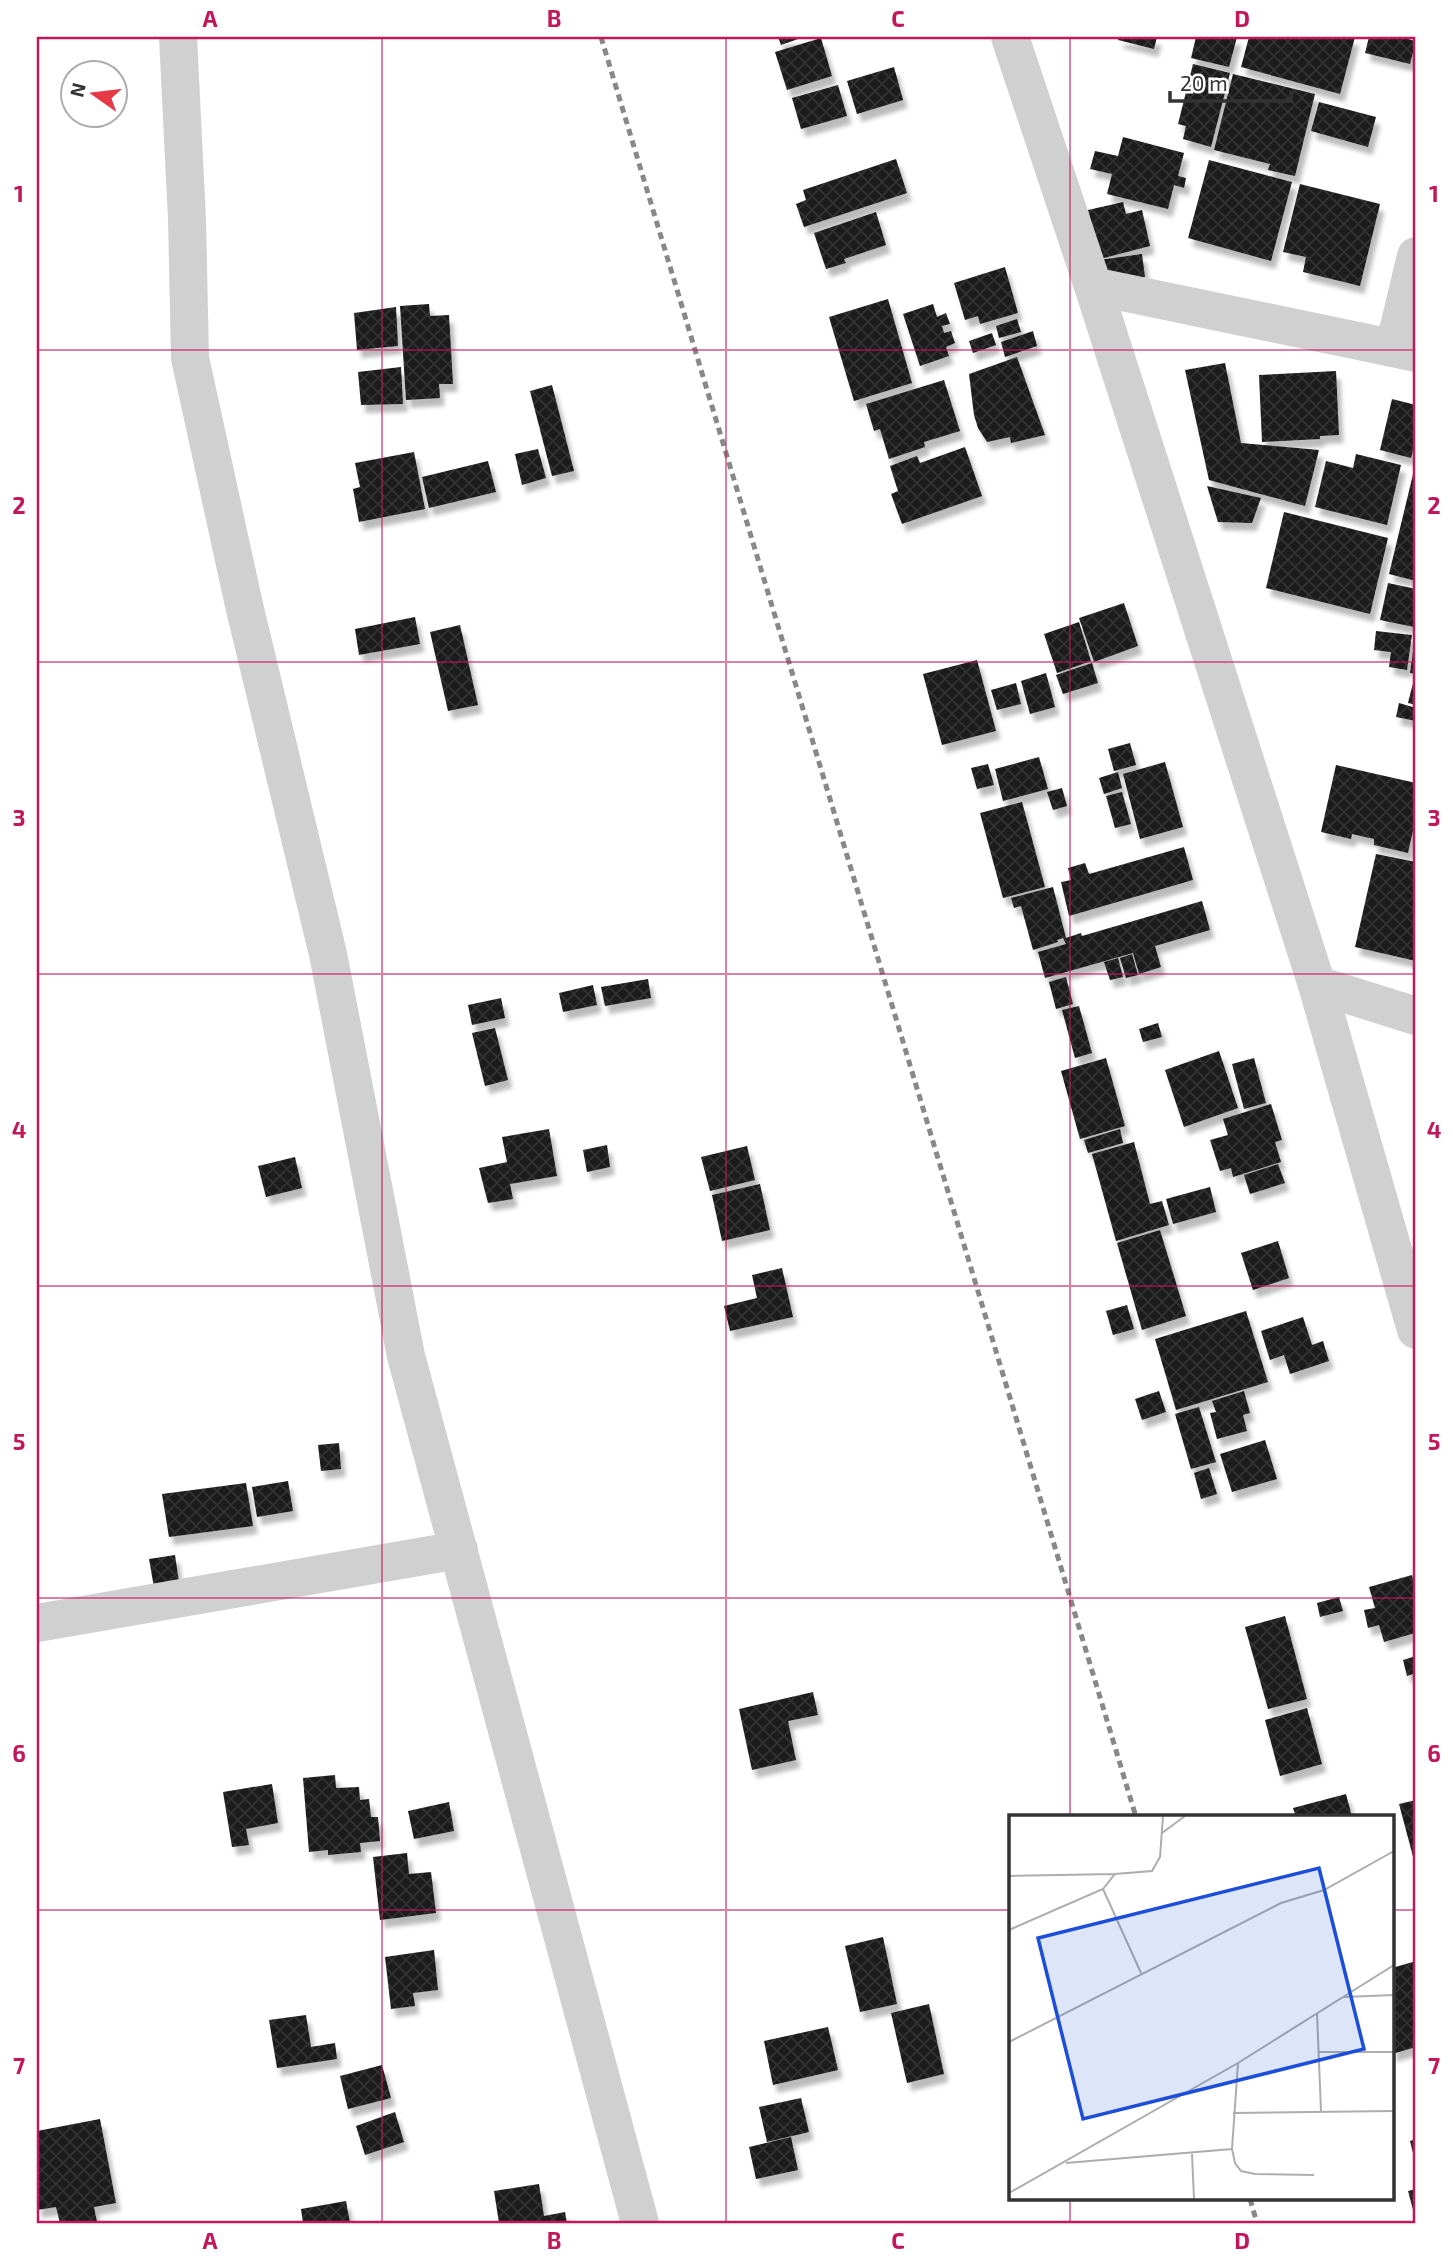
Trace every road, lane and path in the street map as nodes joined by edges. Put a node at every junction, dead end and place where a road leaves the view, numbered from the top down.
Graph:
1 (178, 37) edge
2 (1020, 47) edge
3 (1416, 257) edge
4 (1093, 286) junction
5 (1405, 351) edge
6 (1317, 985) junction
7 (1416, 1016) edge
8 (1416, 1330) edge
9 (459, 1550) junction
10 (37, 1623) edge
11 (640, 2223) edge

1 - 9 street
2 - 4 street
3 - 5 street
4 - 5 street
4 - 6 street
6 - 7 street
6 - 8 street
9 - 10 street
9 - 11 street

